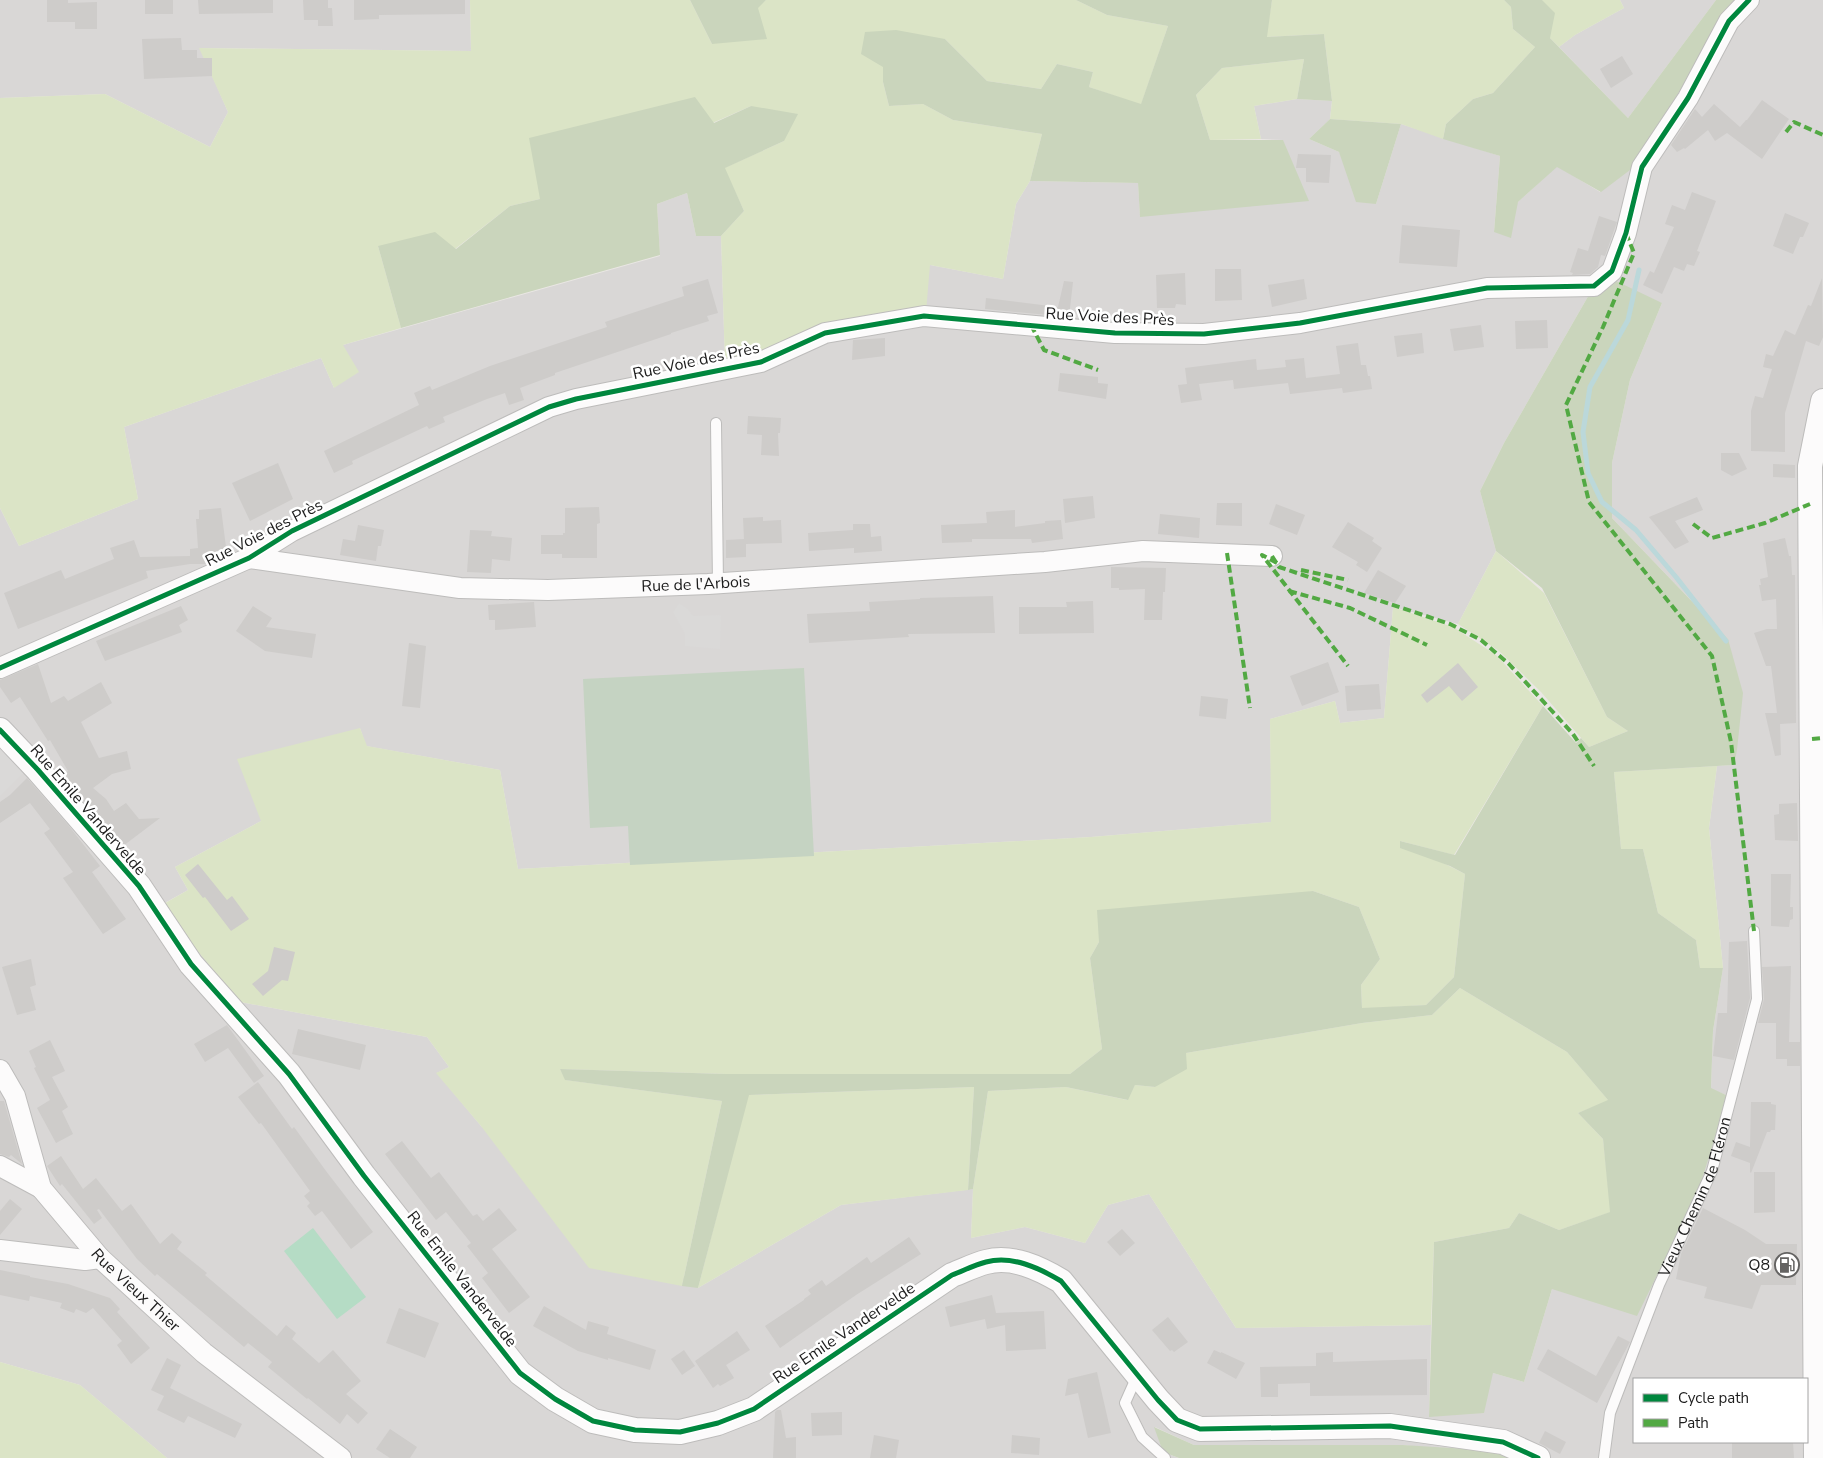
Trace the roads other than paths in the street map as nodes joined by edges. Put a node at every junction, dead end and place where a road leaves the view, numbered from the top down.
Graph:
1 (1749, 0) edge
2 (1823, 401) edge
3 (716, 423) dead end
4 (1272, 556) dead end
5 (249, 558) junction
6 (718, 584) junction
7 (0, 668) edge
8 (0, 730) edge
9 (1754, 931) dead end
10 (0, 1070) edge
11 (1818, 1093) edge
12 (0, 1166) edge
13 (41, 1188) junction
14 (9, 1252) edge
15 (100, 1258) junction
16 (1137, 1376) junction
17 (341, 1458) edge
18 (1165, 1458) edge
19 (1538, 1458) edge
20 (1604, 1458) edge
21 (1816, 1458) edge

1 - 5 street, Rue Voie des Près
2 - 11 street
3 - 6 lane
4 - 6 street, Rue de l'Arbois
5 - 6 street, Rue de l'Arbois
5 - 7 street, Rue Voie des Près
8 - 16 street, Rue Emile Vandervelde
9 - 20 lane, Vieux Chemin de Fléron
10 - 13 street, Rue Vieux Thier
11 - 21 street
12 - 13 street
13 - 15 street, Rue Vieux Thier
14 - 15 street
15 - 17 street, Rue Vieux Thier
16 - 18 lane
16 - 19 street

